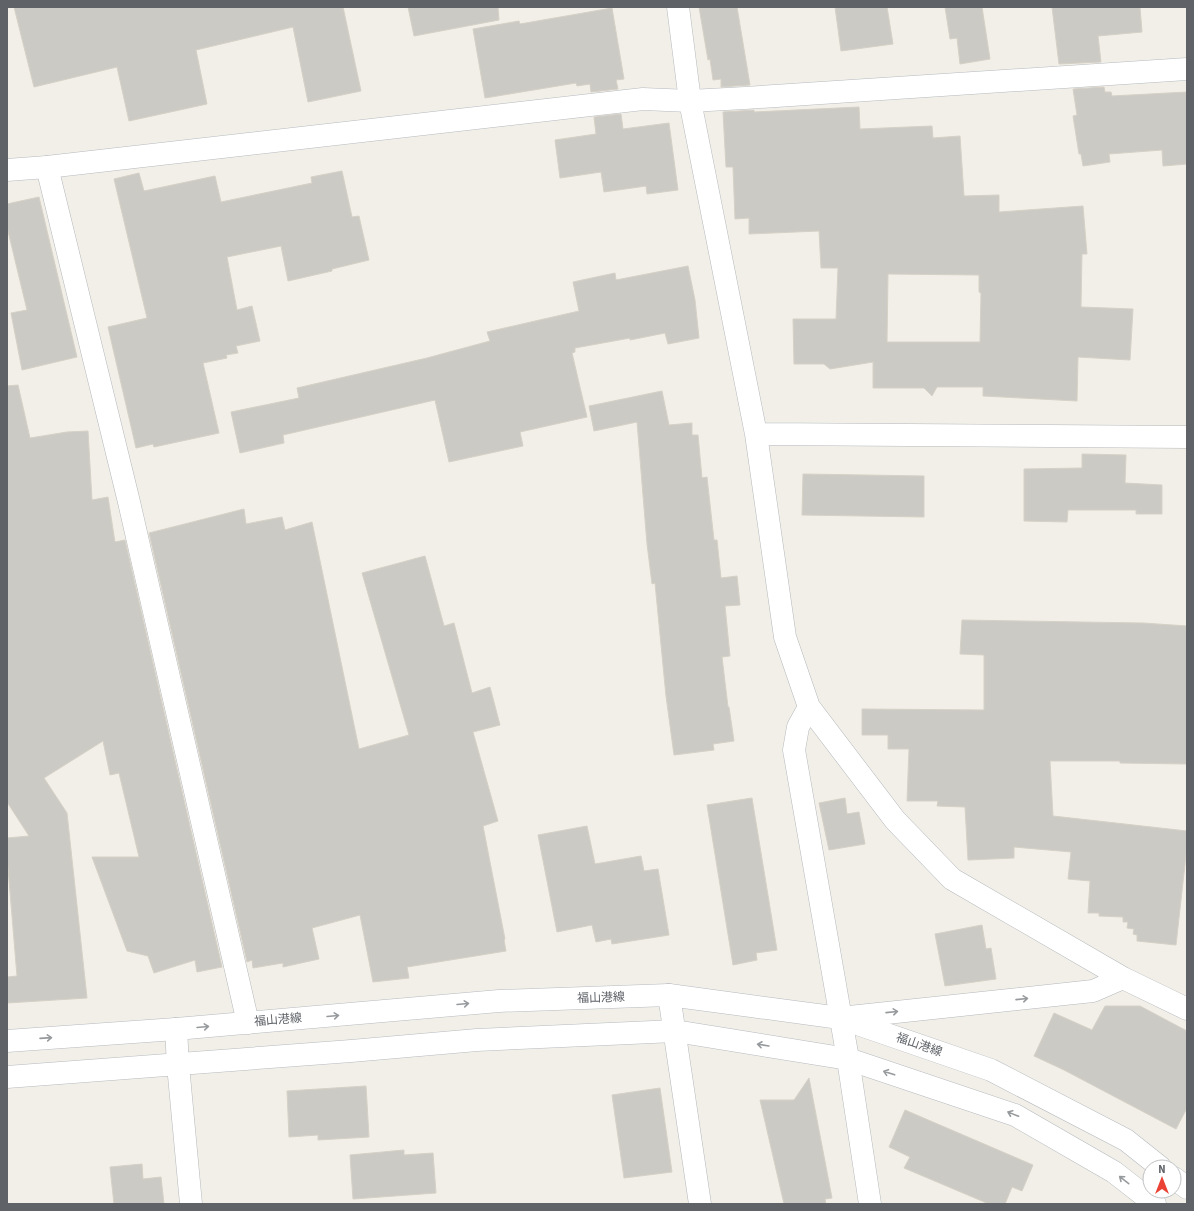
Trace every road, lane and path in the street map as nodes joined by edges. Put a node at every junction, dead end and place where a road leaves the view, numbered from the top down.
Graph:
1 (678, 7) edge
2 (1187, 70) edge
3 (690, 101) junction
4 (47, 167) junction
5 (7, 170) edge
6 (756, 434) junction
7 (1187, 437) edge
8 (809, 707) junction
9 (1123, 978) junction
10 (669, 995) junction
11 (1187, 1009) edge
12 (840, 1018) junction
13 (248, 1023) junction
14 (176, 1029) junction
15 (675, 1031) junction
16 (7, 1041) edge
17 (848, 1059) junction
18 (178, 1065) junction
19 (7, 1077) edge
20 (1150, 1159) edge
21 (191, 1204) edge
22 (700, 1204) edge
23 (870, 1204) edge
24 (1155, 1204) edge

1 - 3 street
2 - 3 street
3 - 4 street
3 - 6 street
4 - 5 street
4 - 13 street
6 - 7 street
6 - 8 street
8 - 9 street
8 - 12 street
9 - 11 street
12 -> 9 street
10 - 12 street, 福山港線
13 -> 10 street, 福山港線
10 - 15 street
12 - 17 street
12 - 20 street, 福山港線
14 -> 13 street, 福山港線
16 -> 14 street, 福山港線
14 - 18 street
17 -> 15 street
15 - 18 street
15 - 22 street
17 - 23 street
24 -> 17 street
18 - 19 street
18 - 21 street

